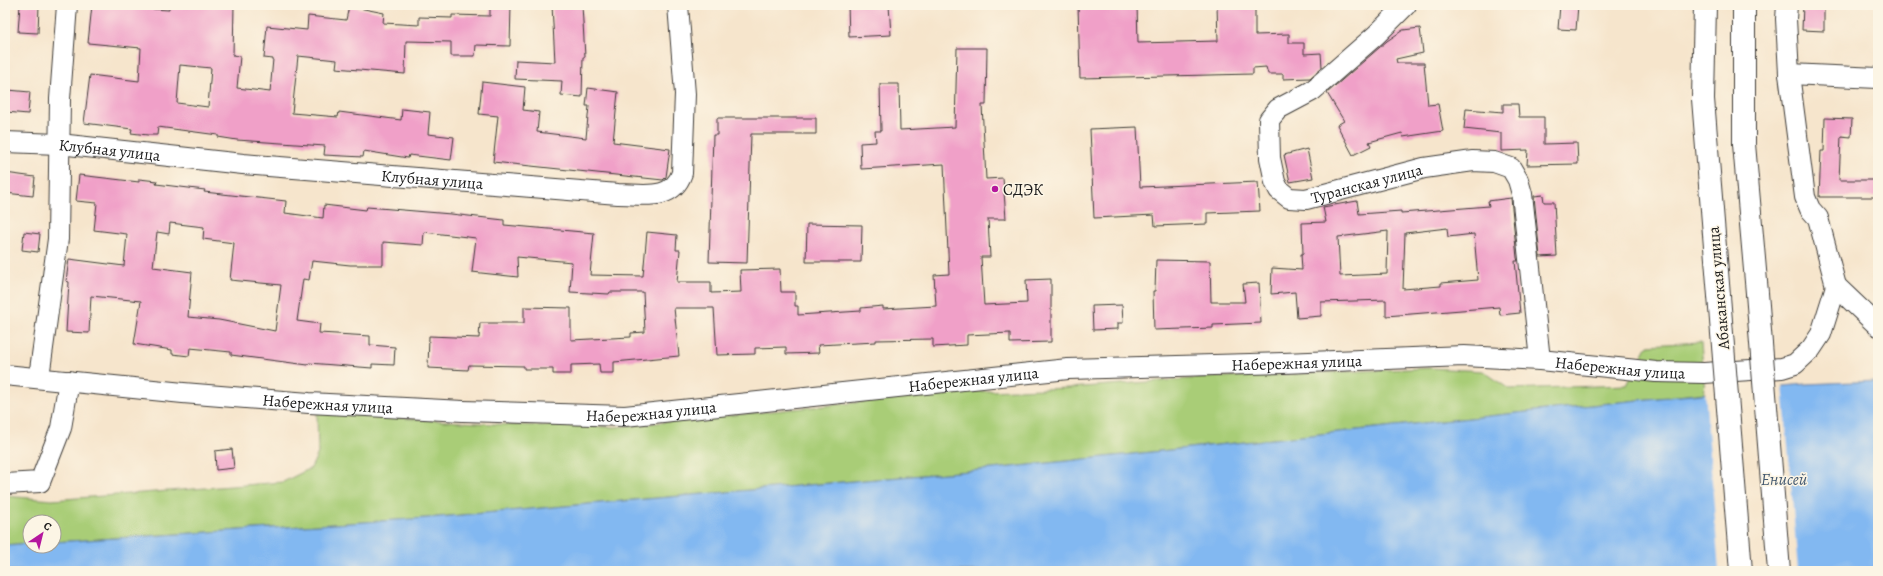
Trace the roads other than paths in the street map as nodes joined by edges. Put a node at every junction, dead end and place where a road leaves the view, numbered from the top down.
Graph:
1 (67, 5) edge
2 (678, 5) edge
3 (1406, 5) edge
4 (1705, 5) edge
5 (1744, 5) edge
6 (1787, 5) edge
7 (1789, 74) junction
8 (1878, 78) edge
9 (5, 142) edge
10 (58, 144) junction
11 (1836, 286) junction
12 (1878, 326) edge
13 (1540, 360) junction
14 (5, 375) edge
15 (39, 377) junction
16 (69, 381) junction
17 (5, 484) edge
18 (1741, 571) edge
19 (1779, 571) edge

1 - 10 street
2 - 10 street, Клубная улица
3 - 13 street, Туранская улица
4 - 18 main road, Абаканская улица, bridge
5 - 19 main road, bridge
6 - 7 street
7 - 8 street
7 - 11 street
9 - 10 street, Клубная улица
10 - 15 street
11 - 12 street
11 - 13 street, Набережная улица
13 - 16 street, Набережная улица
14 - 15 street, Набережная улица
15 - 16 street, Набережная улица
16 - 17 street

